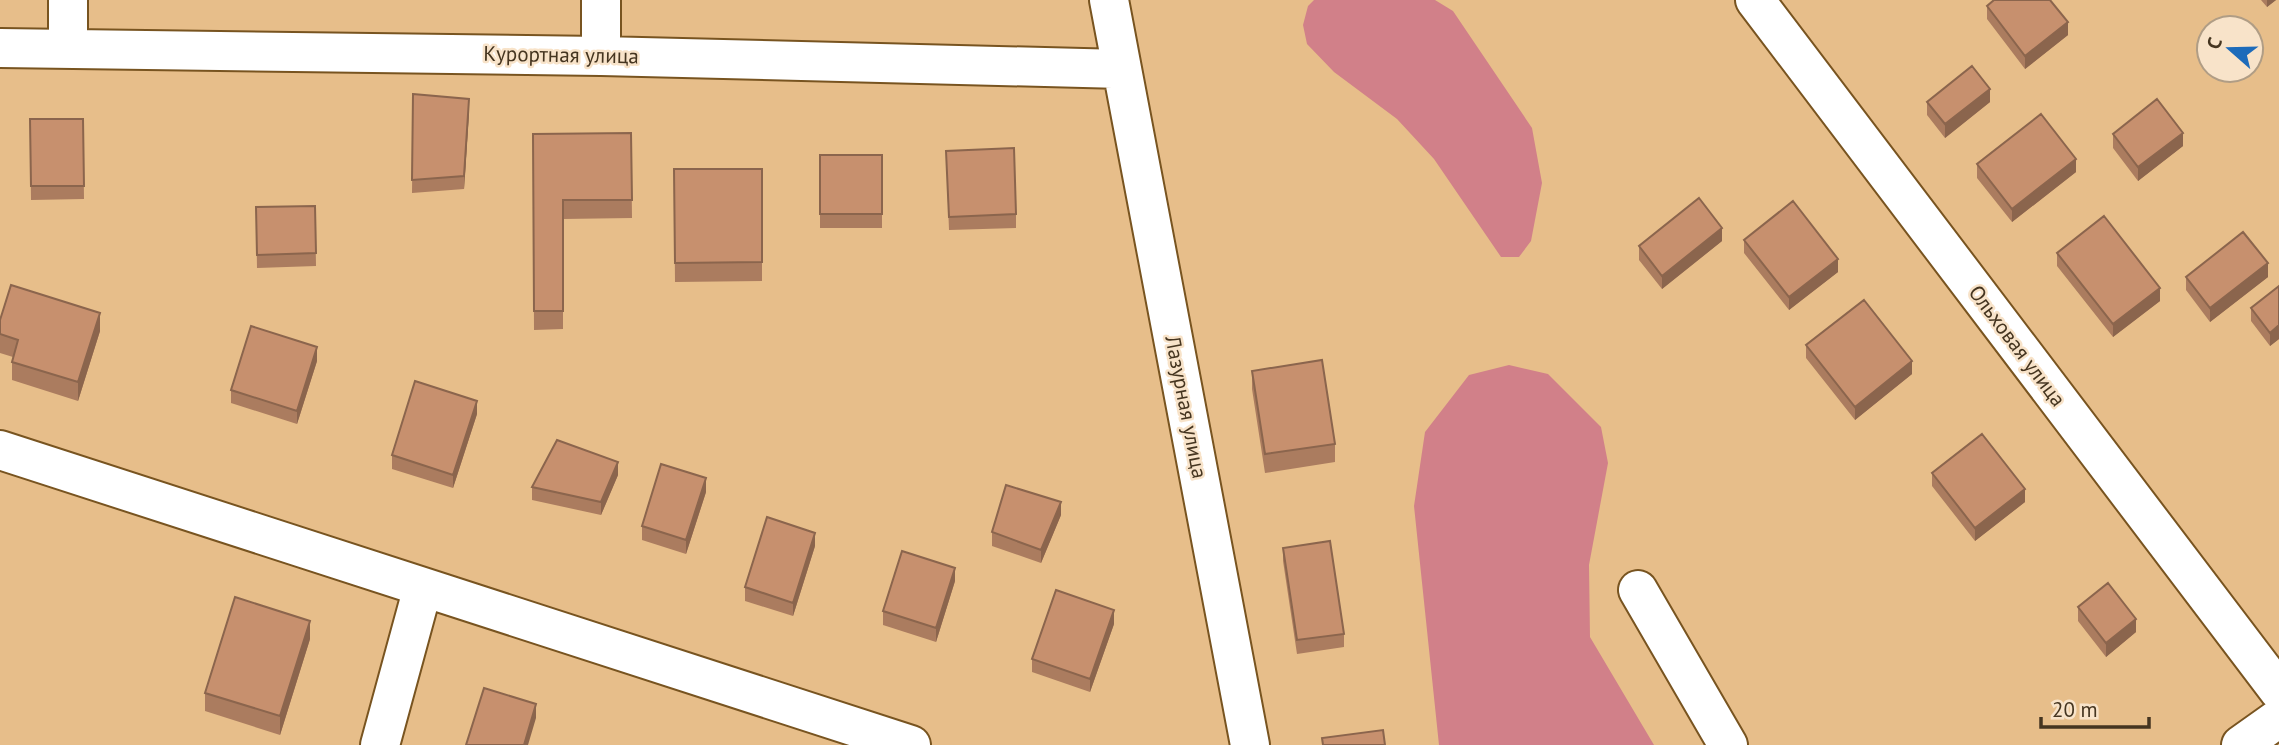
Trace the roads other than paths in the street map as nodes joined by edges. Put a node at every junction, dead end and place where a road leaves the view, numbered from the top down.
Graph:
1 (68, 0) edge
2 (601, 0) edge
3 (1109, 0) edge
4 (1755, 0) edge
5 (0, 48) edge
6 (68, 48) junction
7 (601, 55) junction
8 (1122, 69) junction
9 (0, 450) edge
10 (424, 587) junction
11 (1638, 590) dead end
12 (2279, 691) edge
13 (2279, 718) edge
14 (380, 745) edge
15 (912, 745) edge
16 (1250, 745) edge
17 (1728, 745) edge
18 (2241, 745) edge

1 - 6 street
2 - 7 street
3 - 8 street, Лазурная улица
4 - 12 street, Ольховая улица
5 - 6 street, Курортная улица
6 - 7 street, Курортная улица
7 - 8 street, Курортная улица
8 - 16 street, Лазурная улица
9 - 10 street
10 - 14 street
10 - 15 street
11 - 17 street
13 - 18 street

